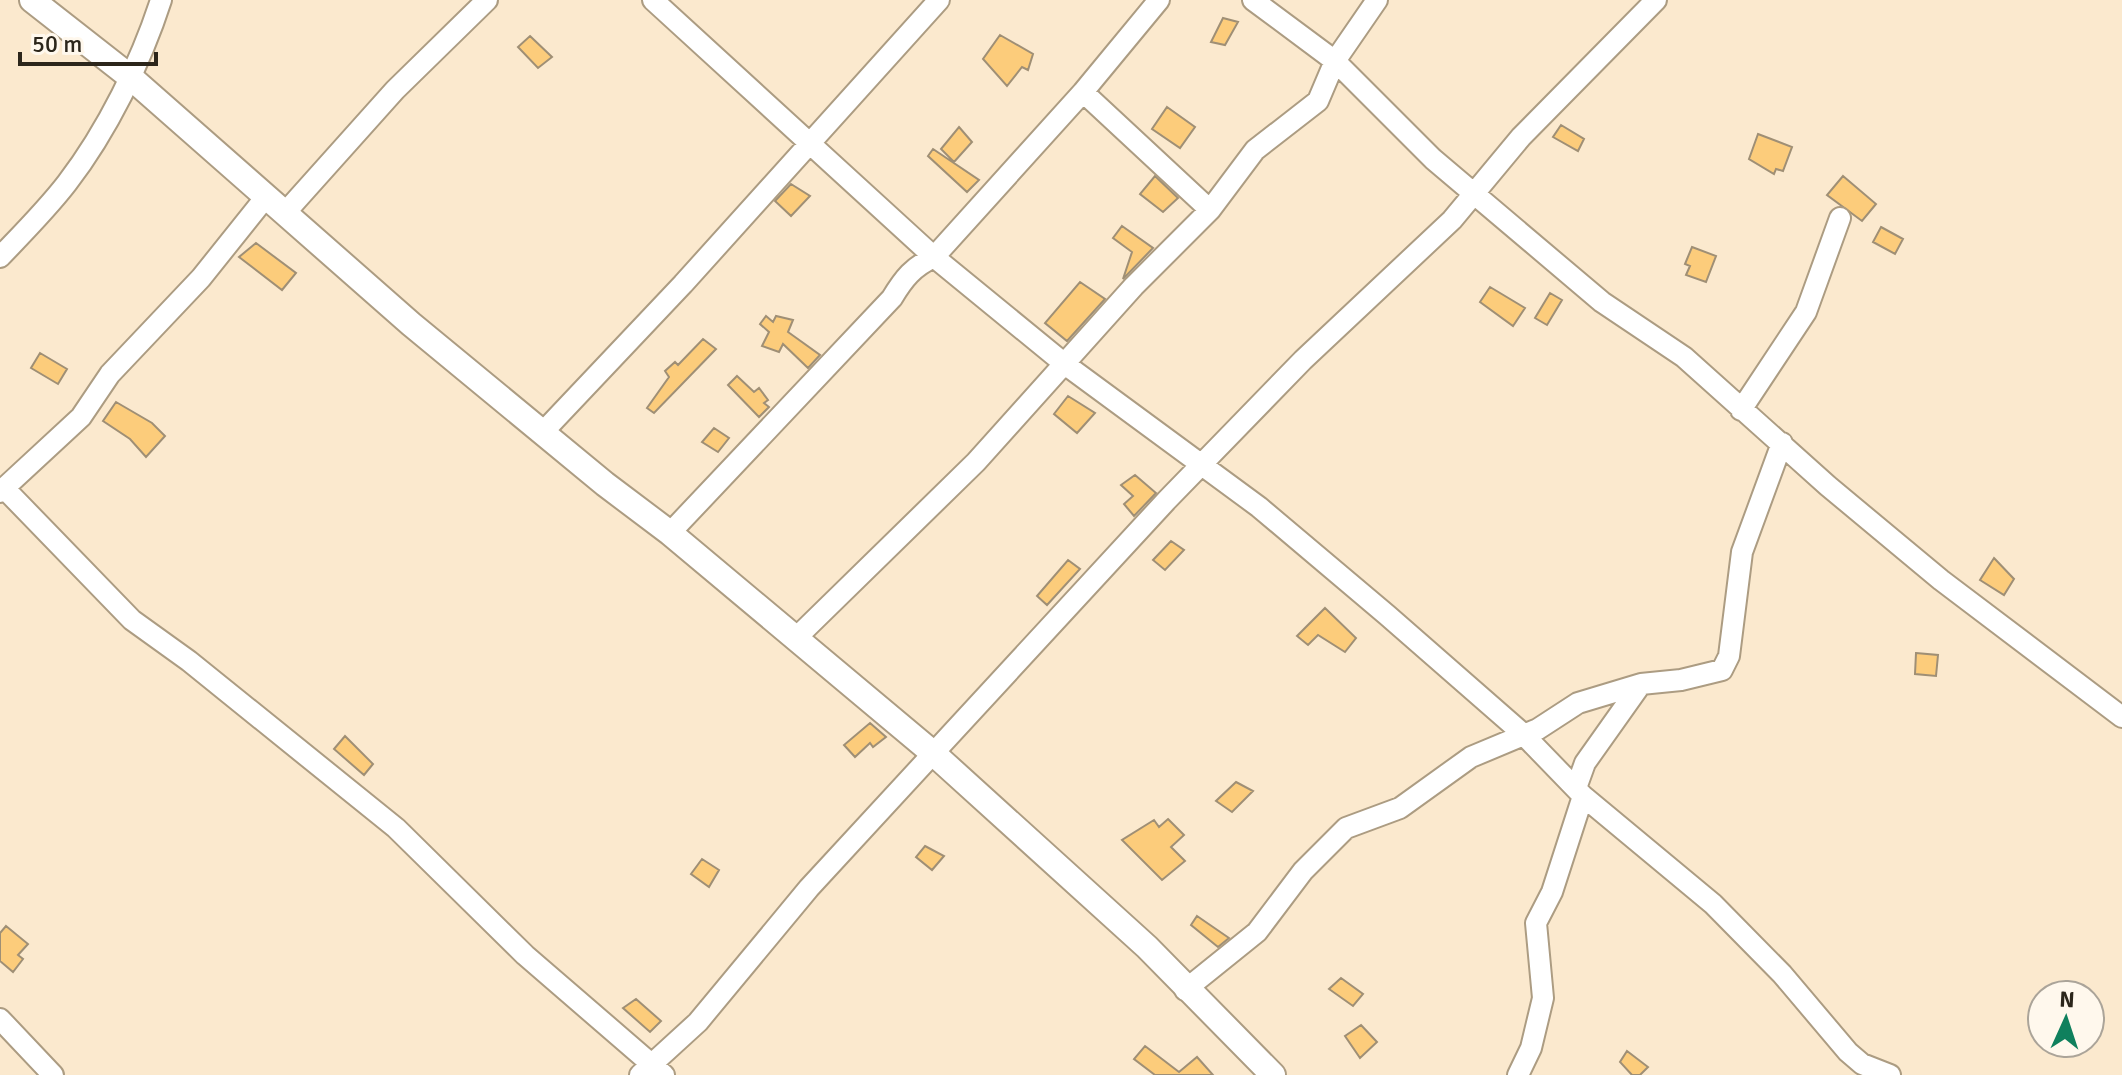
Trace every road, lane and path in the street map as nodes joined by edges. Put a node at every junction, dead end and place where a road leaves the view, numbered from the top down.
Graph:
1 (32, 0) edge
2 (161, 0) edge
3 (487, 0) edge
4 (653, 0) edge
5 (939, 0) edge
6 (1159, 0) edge
7 (1253, 0) edge
8 (1377, 0) edge
9 (1656, 0) edge
10 (1335, 61) junction
11 (129, 76) junction
12 (1083, 92) junction
13 (811, 142) junction
14 (1476, 193) junction
15 (265, 198) junction
16 (1210, 210) junction
17 (284, 214) junction
18 (1840, 218) dead end
19 (0, 257) edge
20 (934, 257) junction
21 (1066, 365) junction
22 (1741, 410) junction
23 (543, 432) junction
24 (1782, 443) junction
25 (1200, 467) junction
26 (3, 491) edge
27 (670, 533) junction
28 (796, 638) junction
29 (1641, 684) junction
30 (2122, 717) edge
31 (1522, 733) junction
32 (934, 754) junction
33 (1579, 792) junction
34 (1185, 990) junction
35 (0, 1019) edge
36 (1858, 1070) edge
37 (651, 1072) edge
38 (53, 1075) edge
39 (1273, 1075) edge
40 (1518, 1075) edge
41 (1890, 1075) edge

1 - 11 street
2 - 11 street
3 - 17 street
4 - 13 street
5 - 13 street
6 - 12 street
7 - 10 street
8 - 10 street
9 - 14 street
10 - 14 street
10 - 16 street
11 - 15 street
11 - 19 street
12 - 16 street
12 - 20 street
13 - 20 street
13 - 23 street
14 - 22 street
14 - 25 street
15 - 17 street
15 - 26 street
16 - 21 street
17 - 23 street
18 - 22 street
20 - 21 street
20 - 27 street
21 - 25 street
21 - 28 street
22 - 24 street
23 - 27 street
24 - 29 street
24 - 30 street
25 - 31 street
25 - 32 street
26 - 37 street
27 - 28 street
28 - 32 street
29 - 31 street
29 - 33 street
31 - 33 street
31 - 34 street
32 - 34 street
32 - 37 street
33 - 36 street
33 - 40 street
34 - 39 street
35 - 38 street
36 - 41 street

